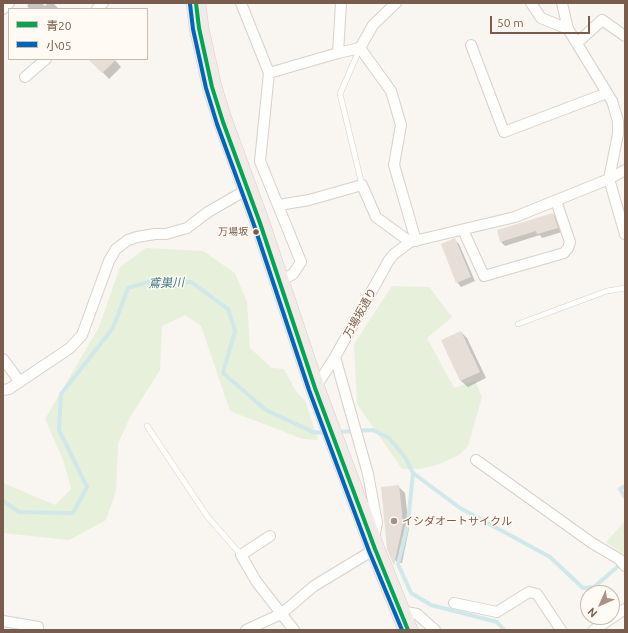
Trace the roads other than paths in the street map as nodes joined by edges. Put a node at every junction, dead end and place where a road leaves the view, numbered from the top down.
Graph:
1 (9, 3) edge
2 (196, 3) edge
3 (242, 3) edge
4 (341, 3) edge
5 (396, 3) edge
6 (531, 3) edge
7 (562, 3) edge
8 (3, 9) edge
9 (568, 29) junction
10 (625, 36) edge
11 (577, 43) junction
12 (471, 45) dead end
13 (360, 48) junction
14 (338, 53) junction
15 (45, 60) edge
16 (269, 72) junction
17 (25, 77) dead end
18 (607, 92) junction
19 (625, 170) edge
20 (609, 179) junction
21 (362, 185) junction
22 (248, 189) junction
23 (556, 201) junction
24 (279, 205) junction
25 (463, 230) junction
26 (625, 234) edge
27 (413, 241) junction
28 (280, 281) junction
29 (625, 288) edge
30 (518, 324) dead end
31 (335, 357) junction
32 (3, 359) edge
33 (20, 382) junction
34 (315, 388) junction
35 (3, 390) edge
36 (147, 426) dead end
37 (476, 460) dead end
38 (270, 536) dead end
39 (374, 545) junction
40 (241, 555) junction
41 (622, 563) edge
42 (454, 603) dead end
43 (625, 609) edge
44 (401, 611) junction
45 (281, 614) junction
46 (3, 621) edge
47 (38, 630) edge
48 (246, 630) edge
49 (294, 630) edge
50 (408, 630) edge
51 (435, 630) edge
52 (561, 630) edge
53 (594, 630) edge

1 - 8 street
2 - 22 highway
3 - 16 street
4 - 14 street
5 - 13 street
6 - 9 street
7 - 9 street
9 - 11 street
10 - 11 street
11 - 18 street
12 - 18 street
13 - 14 street
13 - 21 lane
13 - 27 street
14 - 16 street
15 - 17 street
16 - 24 street
18 - 20 street
19 - 20 street
20 - 23 street
20 - 26 street
21 - 24 street
21 - 27 street
22 - 28 highway
22 - 33 street
23 - 25 street
23 - 25 street
24 - 28 street
25 - 27 street
27 - 31 street, 万場坂通り
28 - 34 highway
29 - 30 lane
31 - 34 street, 万場坂通り
31 - 39 street
32 - 33 street
33 - 35 street
34 - 39 highway
36 - 40 lane
37 - 41 street
38 - 40 street
39 - 44 highway
39 - 45 street
40 - 45 street
42 - 52 street
43 - 53 street
44 - 50 highway
44 - 51 street
45 - 48 street
45 - 49 street
46 - 47 street

